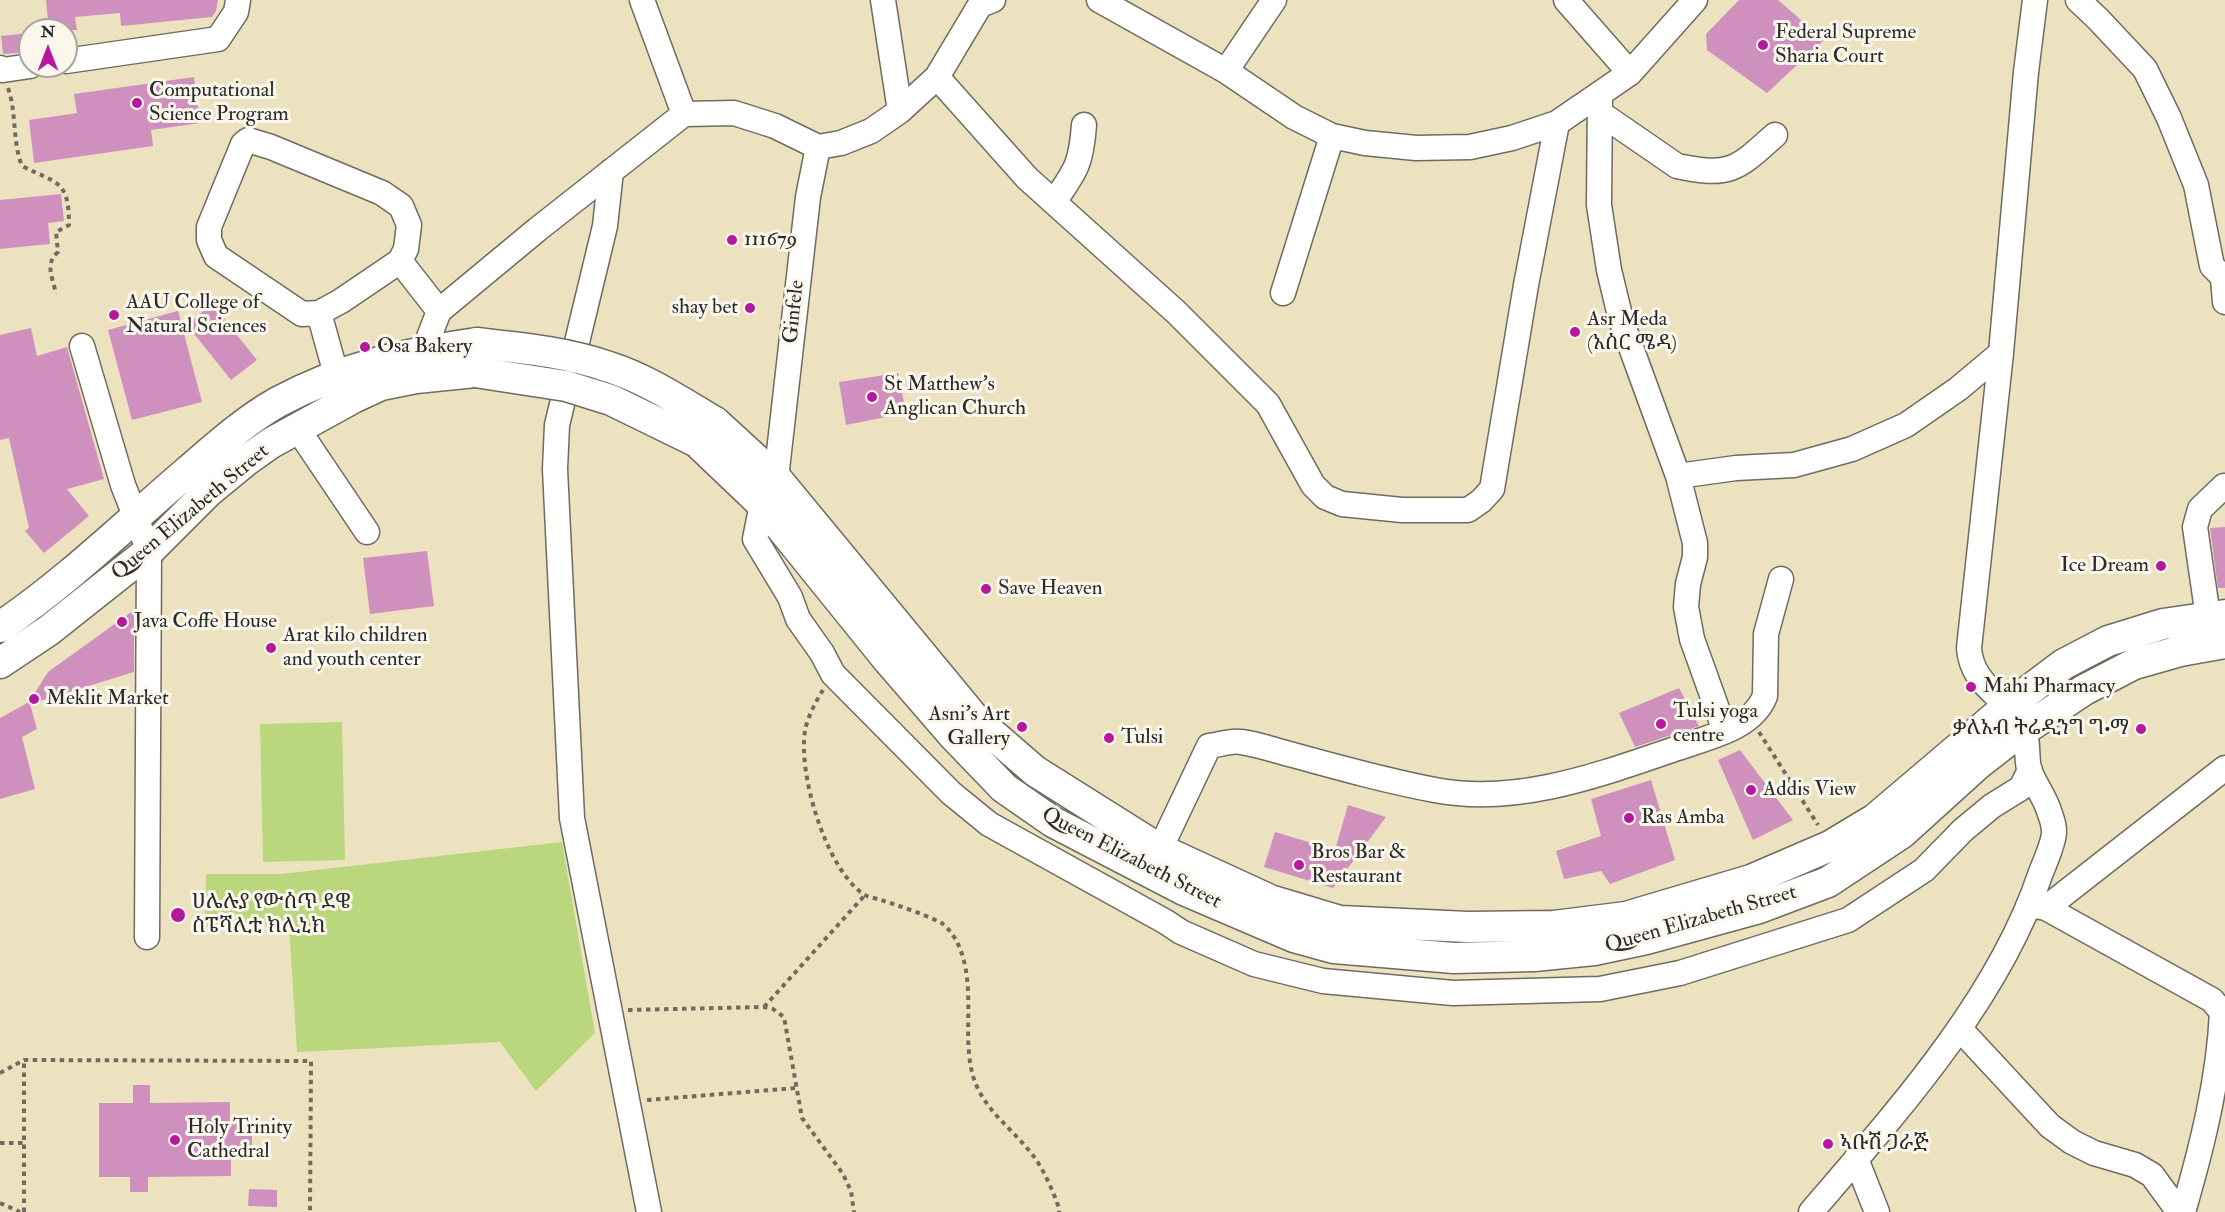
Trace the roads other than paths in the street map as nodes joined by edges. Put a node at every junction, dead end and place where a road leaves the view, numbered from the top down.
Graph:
1 (238, 0) edge
2 (642, 0) edge
3 (883, 0) edge
4 (1099, 0) edge
5 (1274, 0) edge
6 (1566, 0) edge
7 (1695, 0) edge
8 (2035, 0) edge
9 (2078, 0) edge
10 (985, 2) edge
11 (78, 58) edge
12 (18, 67) edge
13 (1, 69) edge
14 (1226, 71) junction
15 (1630, 73) junction
16 (937, 77) junction
17 (1600, 104) junction
18 (900, 111) junction
19 (684, 114) junction
20 (1557, 123) junction
21 (1084, 125) dead end
22 (1775, 135) dead end
23 (1332, 136) junction
24 (818, 147) junction
25 (611, 171) junction
26 (1054, 202) junction
27 (400, 261) junction
28 (2224, 287) edge
29 (1283, 293) dead end
30 (439, 311) junction
31 (319, 313) junction
32 (81, 346) dead end
33 (424, 350) junction
34 (2001, 353) junction
35 (336, 374) junction
36 (297, 428) junction
37 (706, 432) junction
38 (1678, 476) junction
39 (2224, 486) edge
40 (769, 491) junction
41 (136, 516) junction
42 (367, 532) dead end
43 (149, 551) junction
44 (1781, 579) dead end
45 (2217, 616) edge
46 (0, 627) edge
47 (2225, 643) edge
48 (0, 663) edge
49 (2016, 718) junction
50 (1725, 731) junction
51 (2225, 768) edge
52 (2030, 770) junction
53 (1154, 860) junction
54 (2038, 906) junction
55 (147, 937) dead end
56 (1960, 1029) junction
57 (2215, 1122) edge
58 (1856, 1159) junction
59 (649, 1212) edge
60 (1811, 1212) edge
61 (1877, 1212) edge
62 (2181, 1212) edge

1 - 11 street
2 - 19 street
3 - 18 street
4 - 14 street
5 - 14 street
6 - 15 street
7 - 15 street
8 - 34 street
9 - 28 street
10 - 16 street
12 - 13 street
14 - 23 street
15 - 17 street
16 - 18 street
16 - 26 street
17 - 20 street
17 - 22 street
17 - 38 street
18 - 24 street
19 - 24 street
19 - 25 street
20 - 23 street
20 - 26 street
21 - 26 street
23 - 29 street
24 - 40 street, Ginfele
25 - 30 street
25 - 59 street
27 - 30 street
27 - 31 street
27 - 31 street
30 - 33 street
31 - 35 street
32 - 41 street
33 - 35 main road, Queen Elizabeth Street
33 - 37 main road, Queen Elizabeth Street, bridge
34 - 38 street
34 - 49 street
35 - 41 main road, Queen Elizabeth Street
36 - 37 main road, Queen Elizabeth Street, bridge
36 - 42 street
36 - 43 main road, Queen Elizabeth Street
37 - 40 main road, Queen Elizabeth Street
38 - 50 street
39 - 45 street
40 - 52 street, Ginfele
40 - 53 main road, Queen Elizabeth Street
41 - 43 street
41 - 46 main road, Queen Elizabeth Street
43 - 48 main road, Queen Elizabeth Street
43 - 55 street
44 - 50 street
45 - 49 main road, Queen Elizabeth Street
47 - 49 main road, Queen Elizabeth Street
49 - 52 street
49 - 53 main road, Queen Elizabeth Street
49 - 53 main road, Queen Elizabeth Street
50 - 53 street
51 - 54 street
52 - 54 street
54 - 56 street
54 - 57 street
56 - 58 street
56 - 62 street
57 - 62 street
58 - 60 street
58 - 61 street

